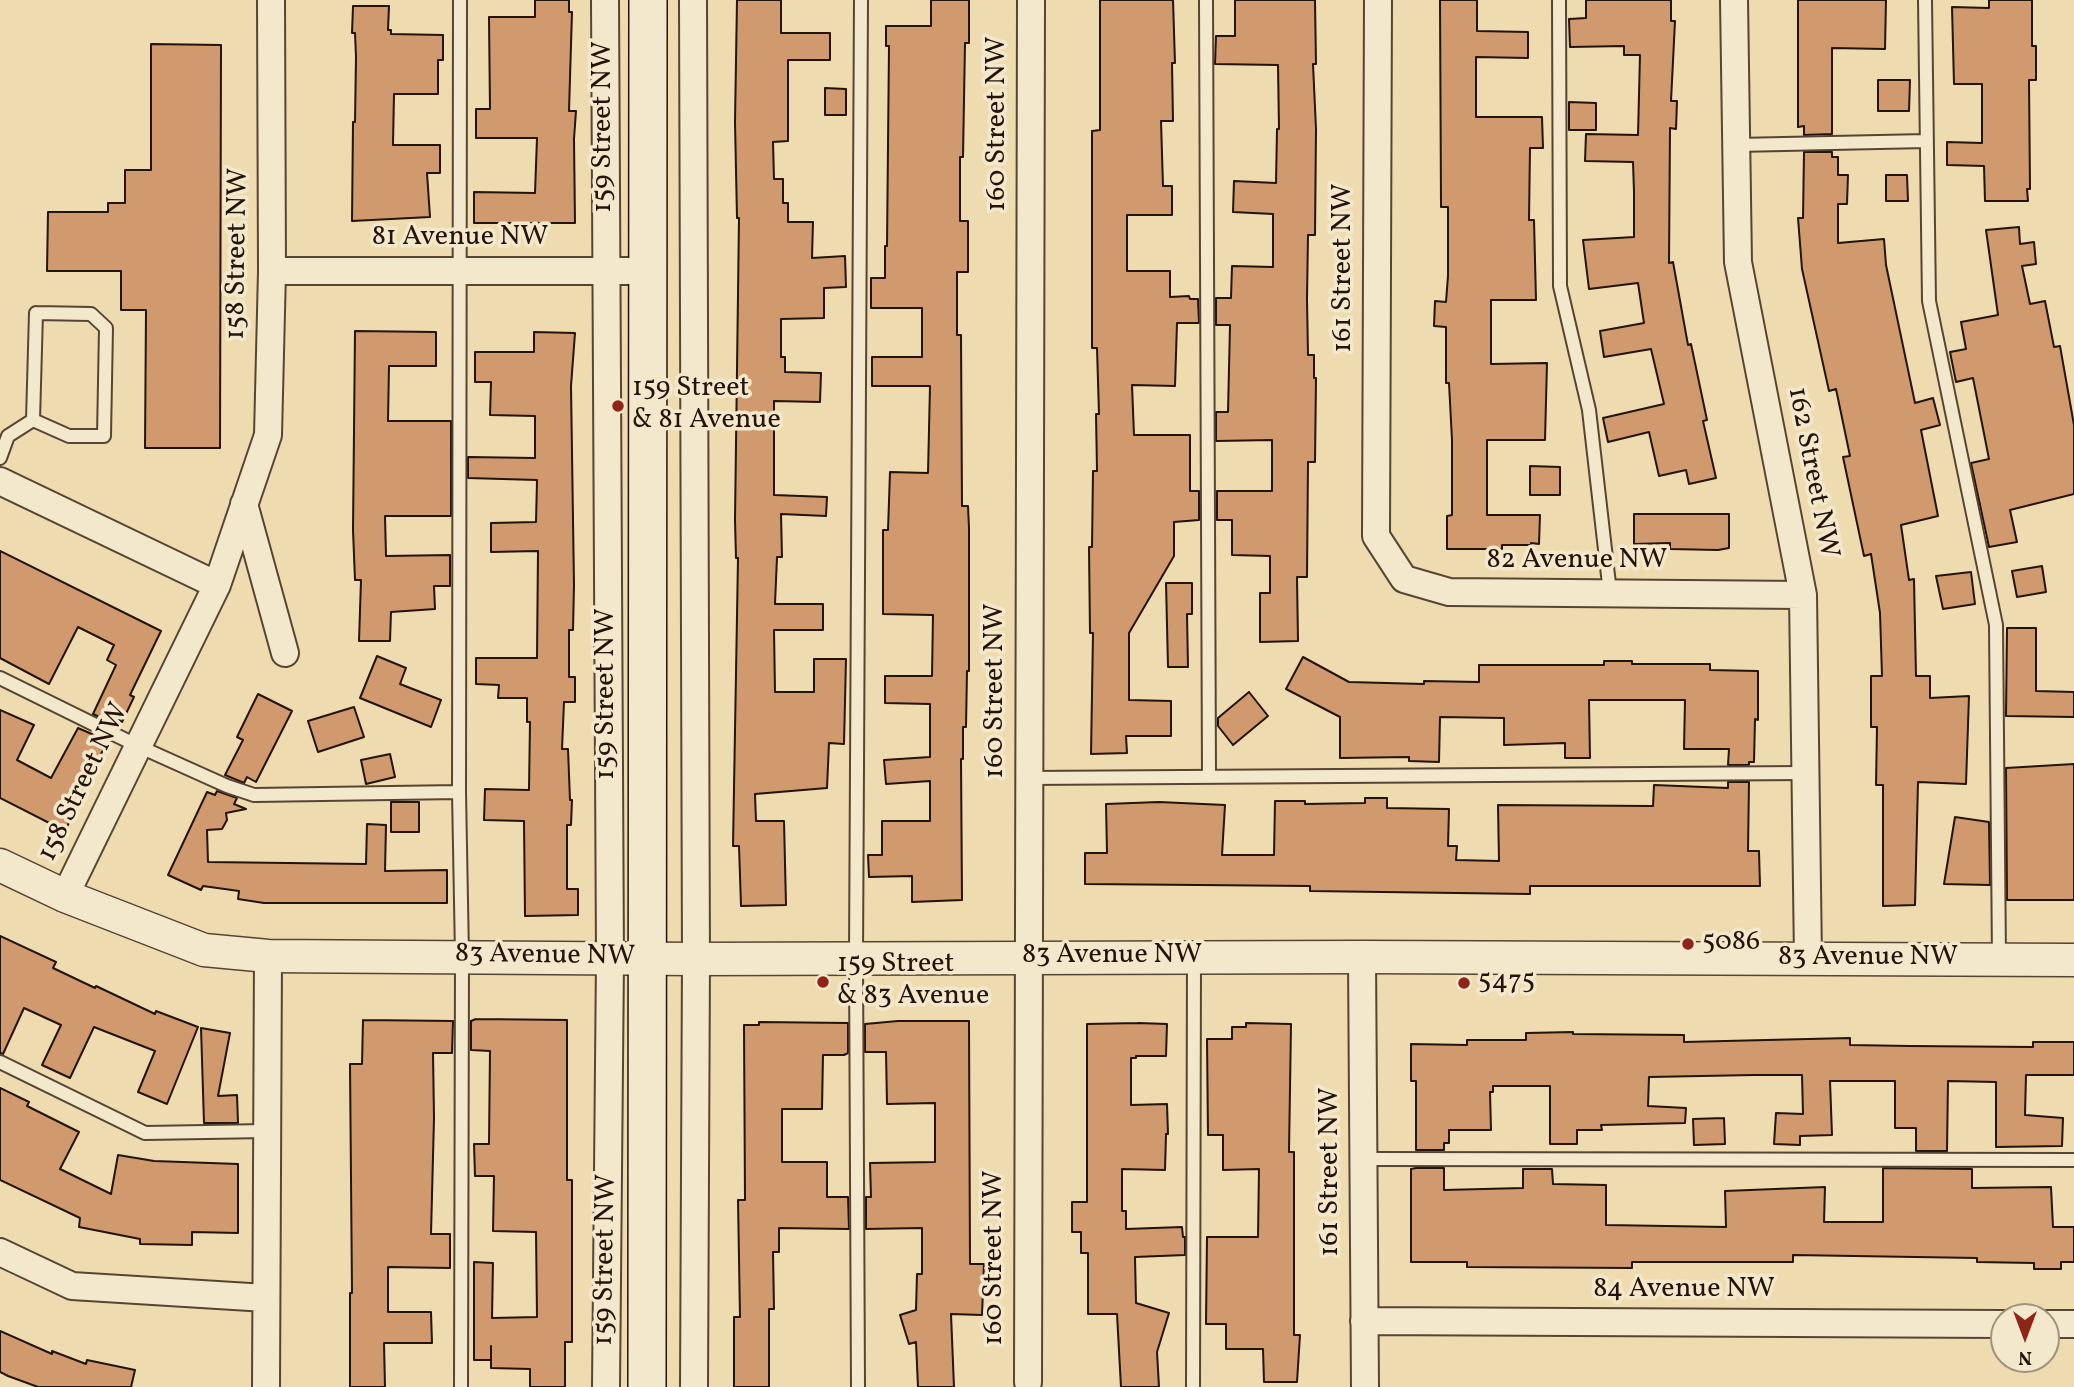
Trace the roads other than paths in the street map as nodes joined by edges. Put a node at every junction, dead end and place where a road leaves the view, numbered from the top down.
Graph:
1 (271, 0) edge
2 (460, 0) edge
3 (604, 0) edge
4 (648, 0) edge
5 (693, 0) edge
6 (861, 0) edge
7 (1031, 0) edge
8 (1206, 0) edge
9 (1378, 0) edge
10 (1559, 0) edge
11 (1734, 0) edge
12 (1925, 0) edge
13 (1927, 141) junction
14 (1737, 145) junction
15 (272, 271) junction
16 (460, 271) junction
17 (605, 271) junction
18 (647, 271) junction
19 (33, 420) junction
20 (0, 458) edge
21 (0, 481) edge
22 (244, 504) junction
23 (1376, 536) joint
24 (217, 585) junction
25 (1610, 593) junction
26 (1802, 594) junction
27 (285, 653) dead end
28 (0, 678) edge
29 (138, 746) junction
30 (1805, 773) junction
31 (1209, 777) junction
32 (1028, 778) junction
33 (459, 792) junction
34 (0, 865) edge
35 (65, 896) junction
36 (268, 956) junction
37 (462, 956) junction
38 (1027, 957) junction
39 (1194, 957) junction
40 (1362, 957) junction
41 (610, 958) junction
42 (646, 958) junction
43 (856, 958) junction
44 (696, 959) junction
45 (1808, 959) junction
46 (1999, 960) junction
47 (2074, 960) edge
48 (0, 1062) edge
49 (267, 1131) junction
50 (1363, 1159) junction
51 (2074, 1160) edge
52 (0, 1252) edge
53 (266, 1298) junction
54 (1364, 1321) junction
55 (1990, 1324) edge
56 (1028, 1382) dead end
57 (266, 1387) edge
58 (461, 1387) edge
59 (606, 1387) edge
60 (647, 1387) edge
61 (694, 1387) edge
62 (858, 1387) edge
63 (1192, 1387) edge
64 (1365, 1387) edge

1 - 15 street, 158 Street NW
2 - 16 lane
3 - 17 street, 159 Street NW
4 - 18 main road, 159 Street NW
5 - 44 street
6 - 43 lane
7 - 32 street, 160 Street NW
8 - 31 lane
9 - 23 street, 161 Street NW
10 - 25 lane
11 - 14 street, 162 Street NW
12 - 13 lane
13 - 14 lane
13 - 46 lane
14 - 26 street, 162 Street NW
15 - 16 street, 81 Avenue NW
15 - 22 street, 158 Street NW
16 - 17 street, 81 Avenue NW
16 - 33 lane
17 - 18 street, 81 Avenue NW
17 - 41 street, 159 Street NW
18 - 42 main road, 159 Street NW
19 - 19 lane
19 - 20 lane
21 - 24 street
22 - 24 street, 158 Street NW
22 - 27 street
23 - 25 street, 82 Avenue NW
24 - 29 street, 158 Street NW
25 - 26 street, 82 Avenue NW
26 - 30 street, 162 Street NW
28 - 29 lane
29 - 33 lane
29 - 35 street, 158 Street NW
30 - 31 lane
30 - 45 street, 162 Street NW
31 - 32 lane
32 - 38 street, 160 Street NW
33 - 37 lane
34 - 35 street, 83 Avenue NW
35 - 36 street, 83 Avenue NW
36 - 37 street, 83 Avenue NW
36 - 49 street
37 - 41 street, 83 Avenue NW
37 - 58 lane
38 - 39 street, 83 Avenue NW
38 - 43 street, 83 Avenue NW
38 - 56 street, 160 Street NW
39 - 40 street, 83 Avenue NW
39 - 63 lane
40 - 45 street, 83 Avenue NW
40 - 50 street, 161 Street NW
41 - 42 street, 83 Avenue NW
41 - 59 street, 159 Street NW
42 - 44 street, 83 Avenue NW
42 - 60 main road, 159 Street NW
43 - 44 street, 83 Avenue NW
43 - 62 lane
44 - 61 street
45 - 46 street, 83 Avenue NW
46 - 47 street, 83 Avenue NW
48 - 49 lane
49 - 53 street
50 - 51 lane
50 - 54 street, 161 Street NW
52 - 53 street
53 - 57 street
54 - 55 street, 84 Avenue NW
54 - 64 street, 161 Street NW

